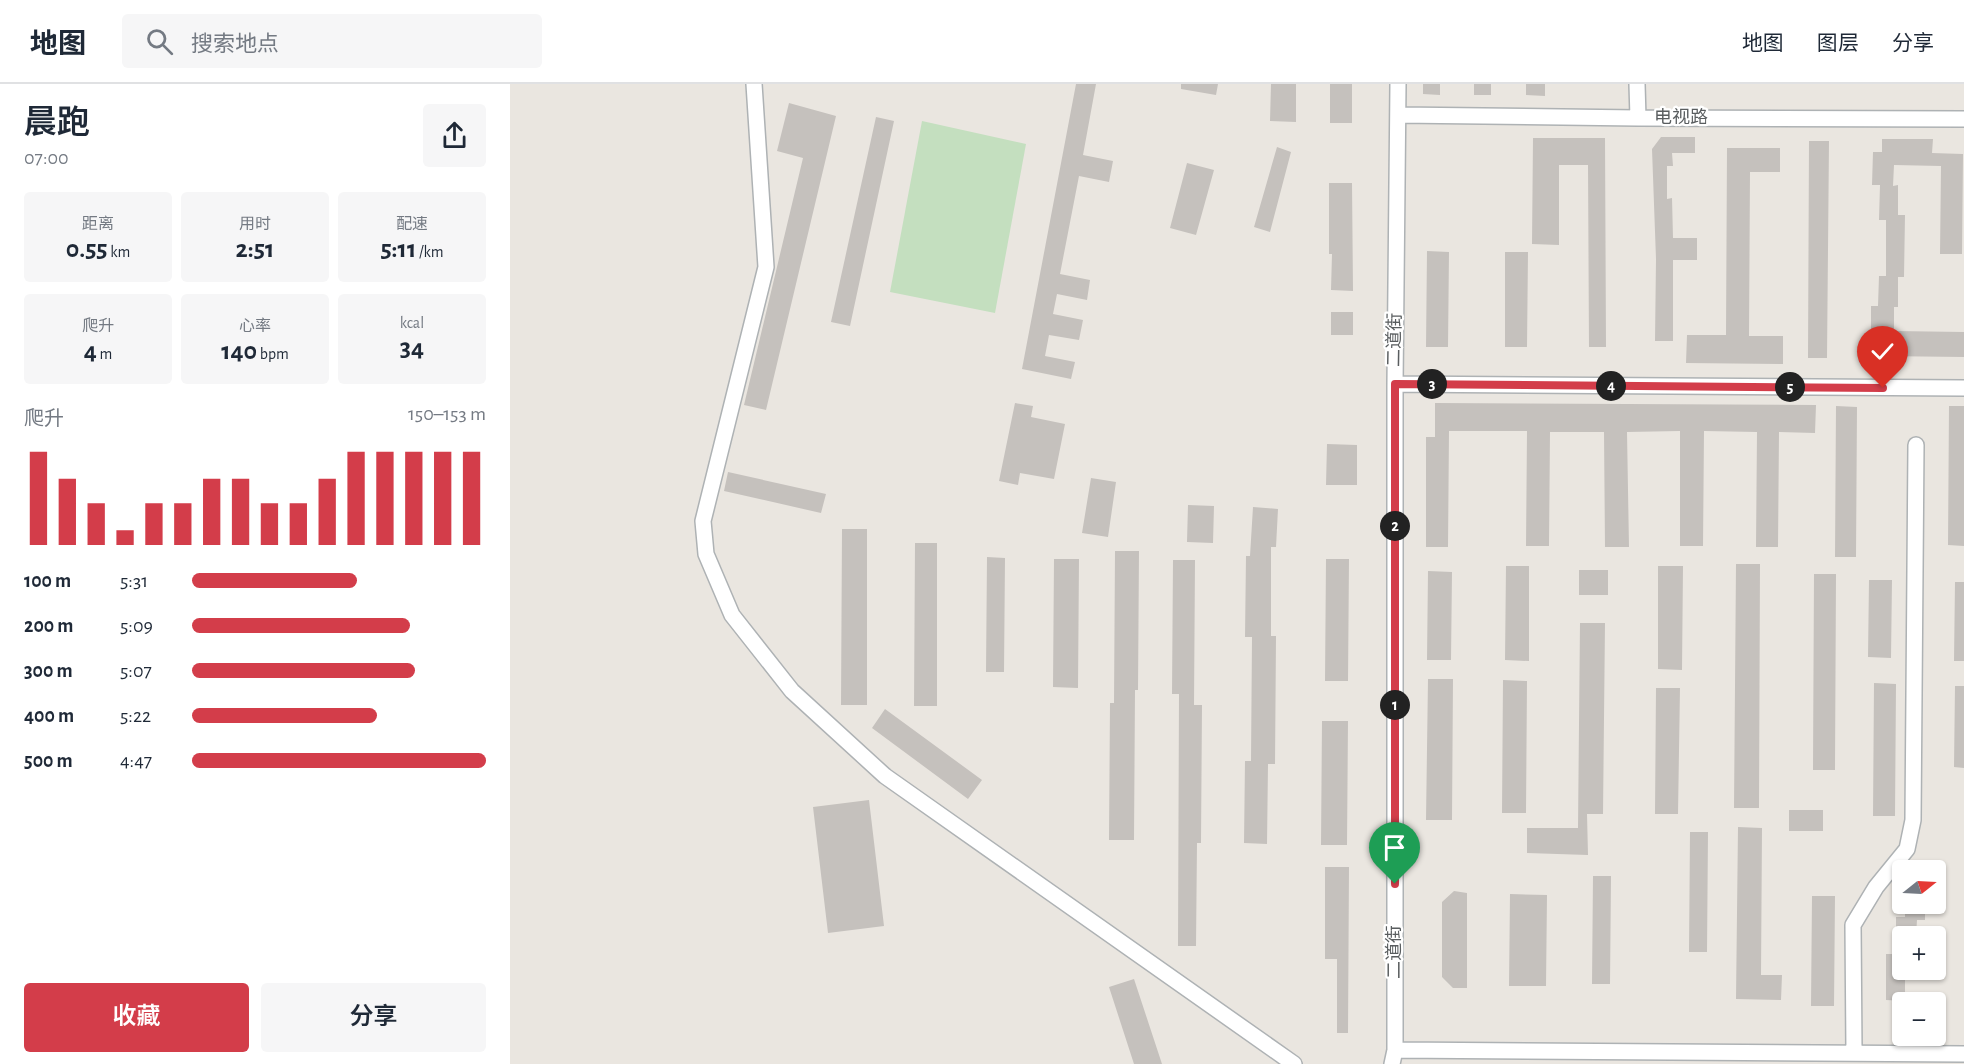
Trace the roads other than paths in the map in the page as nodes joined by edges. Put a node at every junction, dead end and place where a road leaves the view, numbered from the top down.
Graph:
1 (754, 84) edge
2 (1398, 84) edge
3 (1637, 84) edge
4 (1398, 115) junction
5 (1638, 118) junction
6 (1964, 120) edge
7 (1395, 384) junction
8 (1964, 388) edge
9 (1916, 445) dead end
10 (1854, 1052) junction
11 (1964, 1054) edge
12 (1394, 1057) edge
13 (1294, 1064) edge

1 - 13 street
2 - 4 street, 二道街
3 - 5 street
4 - 5 street, 电视路
4 - 7 street, 二道街
5 - 6 street, 电视路
7 - 8 street
7 - 12 street, 二道街
9 - 10 street
10 - 11 street
10 - 12 street

